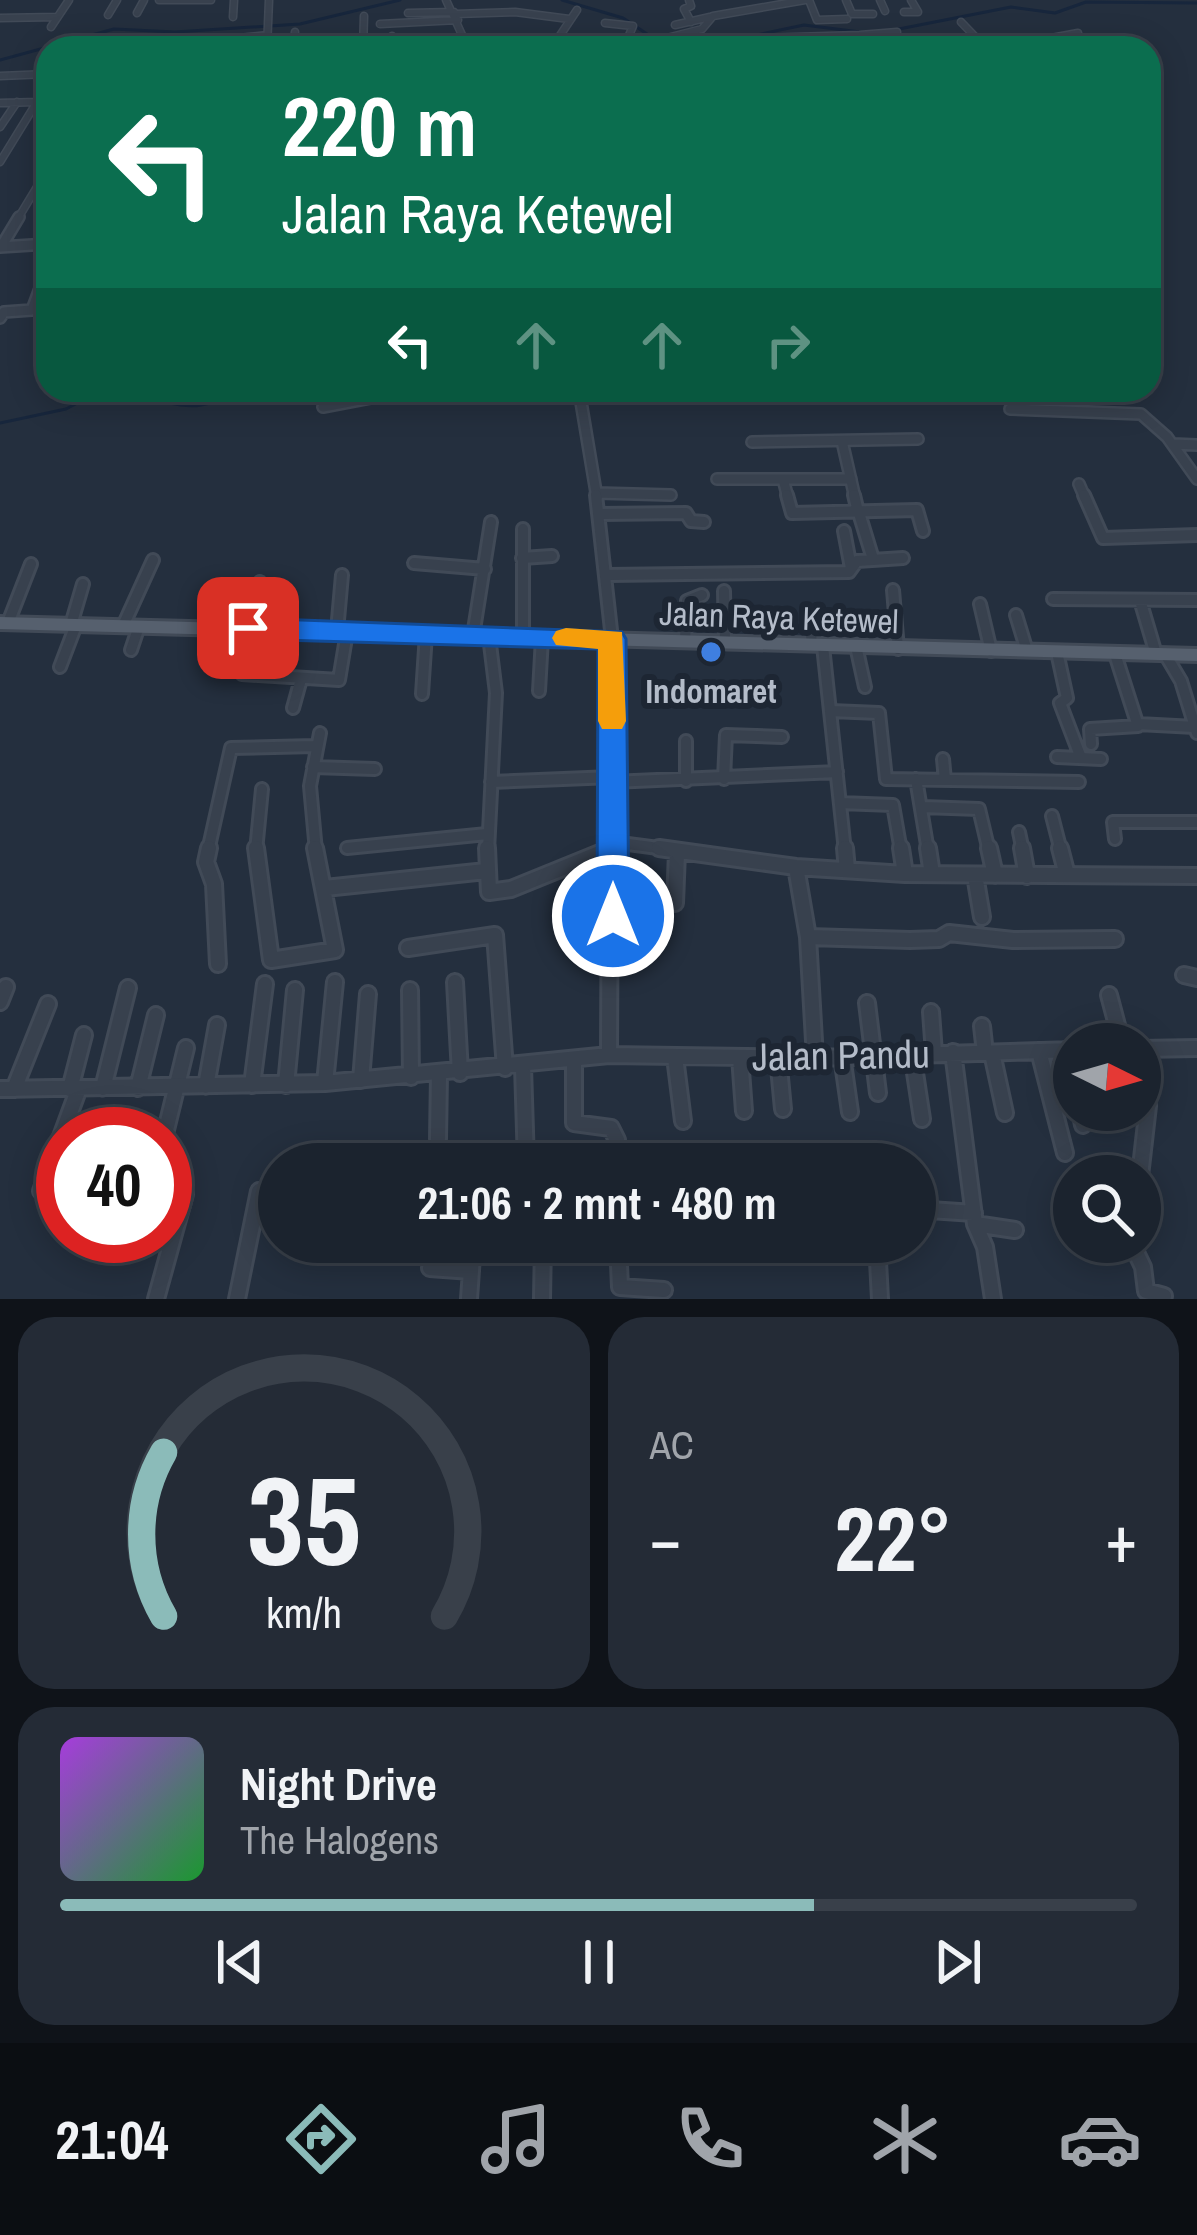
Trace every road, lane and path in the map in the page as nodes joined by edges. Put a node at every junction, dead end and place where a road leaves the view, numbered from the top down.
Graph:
1 (69, 0) edge
2 (117, 0) edge
3 (144, 0) edge
4 (159, 0) edge
5 (174, 0) edge
6 (208, 0) edge
7 (234, 0) edge
8 (269, 0) edge
9 (450, 0) edge
10 (492, 0) edge
11 (689, 0) edge
12 (807, 0) edge
13 (846, 0) edge
14 (880, 0) edge
15 (911, 0) edge
16 (779, 1) edge
17 (730, 2) edge
18 (761, 3) edge
19 (186, 4) edge
20 (750, 4) edge
21 (577, 10) dead end
22 (736, 11) junction
23 (884, 11) dead end
24 (198, 12) dead end
25 (904, 12) dead end
26 (137, 13) dead end
27 (407, 13) dead end
28 (862, 14) junction
29 (873, 14) dead end
30 (108, 15) dead end
31 (456, 15) junction
32 (364, 16) dead end
33 (489, 16) junction
34 (56, 17) junction
35 (233, 17) dead end
36 (710, 17) junction
37 (0, 18) edge
38 (569, 19) junction
39 (847, 19) dead end
40 (691, 22) junction
41 (962, 22) dead end
42 (605, 23) dead end
43 (380, 24) dead end
44 (675, 25) dead end
45 (51, 27) dead end
46 (872, 28) dead end
47 (268, 30) junction
48 (295, 32) dead end
49 (897, 32) dead end
50 (1078, 33) dead end
51 (860, 35) joint
52 (242, 36) edge
53 (268, 36) edge
54 (294, 36) edge
55 (363, 36) edge
56 (464, 36) edge
57 (559, 36) edge
58 (629, 36) edge
59 (670, 36) edge
60 (839, 36) edge
61 (975, 36) edge
62 (1071, 36) edge
63 (27, 75) junction
64 (36, 75) edge
65 (0, 76) edge
66 (17, 90) dead end
67 (17, 102) junction
68 (0, 103) edge
69 (35, 107) joint
70 (0, 127) edge
71 (17, 139) junction
72 (36, 139) dead end
73 (19, 157) dead end
74 (2, 160) edge
75 (36, 189) edge
76 (36, 245) edge
77 (1, 247) edge
78 (36, 299) edge
79 (0, 318) edge
80 (341, 402) edge
81 (581, 402) edge
82 (323, 407) dead end
83 (1010, 409) dead end
84 (918, 440) dead end
85 (842, 441) junction
86 (752, 442) dead end
87 (1173, 444) junction
88 (1197, 445) edge
89 (717, 479) dead end
90 (783, 479) junction
91 (851, 479) junction
92 (1197, 479) edge
93 (1079, 484) dead end
94 (597, 493) junction
95 (671, 495) dead end
96 (859, 513) junction
97 (600, 514) junction
98 (490, 522) dead end
99 (704, 522) dead end
100 (523, 529) dead end
101 (844, 531) dead end
102 (923, 531) dead end
103 (1197, 535) edge
104 (552, 556) dead end
105 (521, 558) junction
106 (903, 558) dead end
107 (873, 559) junction
108 (153, 560) dead end
109 (414, 563) dead end
110 (31, 564) dead end
111 (485, 568) junction
112 (852, 572) junction
113 (343, 575) dead end
114 (608, 575) junction
115 (260, 582) dead end
116 (83, 584) dead end
117 (893, 590) dead end
118 (724, 591) dead end
119 (702, 595) dead end
120 (1053, 599) dead end
121 (1139, 600) junction
122 (1197, 600) edge
123 (980, 604) dead end
124 (809, 610) dead end
125 (1016, 615) dead end
126 (4, 623) edge
127 (74, 625) junction
128 (123, 626) junction
129 (139, 626) junction
130 (250, 628) junction
131 (342, 631) junction
132 (426, 634) junction
133 (473, 636) junction
134 (489, 636) junction
135 (524, 637) junction
136 (542, 638) junction
137 (612, 639) junction
138 (685, 640) junction
139 (724, 641) junction
140 (818, 645) junction
141 (856, 646) junction
142 (898, 649) junction
143 (131, 650) dead end
144 (991, 651) junction
145 (1027, 652) junction
146 (1058, 652) junction
147 (1114, 654) junction
148 (1167, 654) junction
149 (1197, 655) edge
150 (60, 667) dead end
151 (242, 674) dead end
152 (301, 679) junction
153 (865, 687) dead end
154 (538, 691) dead end
155 (422, 694) dead end
156 (293, 708) dead end
157 (831, 711) junction
158 (1138, 724) junction
159 (1196, 730) edge
160 (782, 736) dead end
161 (686, 741) dead end
162 (1091, 744) dead end
163 (1057, 758) dead end
164 (1081, 758) junction
165 (944, 759) dead end
166 (1101, 759) dead end
167 (313, 766) junction
168 (375, 769) dead end
169 (837, 772) junction
170 (724, 779) junction
171 (916, 779) junction
172 (612, 780) junction
173 (945, 780) junction
174 (686, 781) junction
175 (491, 782) junction
176 (1079, 782) dead end
177 (262, 789) dead end
178 (840, 802) junction
179 (922, 807) junction
180 (1052, 816) dead end
181 (1197, 822) edge
182 (1019, 832) dead end
183 (487, 834) junction
184 (1114, 839) dead end
185 (613, 845) junction
186 (347, 848) dead end
187 (677, 852) junction
188 (796, 866) junction
189 (847, 870) junction
190 (486, 871) junction
191 (905, 874) junction
192 (932, 874) junction
193 (975, 875) junction
194 (995, 875) junction
195 (1067, 875) junction
196 (1027, 876) junction
197 (1197, 876) edge
198 (325, 888) junction
199 (675, 903) dead end
200 (982, 917) dead end
201 (808, 937) junction
202 (1115, 939) dead end
203 (409, 948) dead end
204 (218, 964) dead end
205 (334, 982) dead end
206 (455, 982) dead end
207 (265, 984) dead end
208 (7, 987) dead end
209 (128, 988) dead end
210 (295, 990) dead end
211 (410, 990) dead end
212 (368, 994) dead end
213 (1108, 995) dead end
214 (0, 1002) edge
215 (867, 1003) dead end
216 (48, 1004) dead end
217 (931, 1012) dead end
218 (156, 1015) dead end
219 (1116, 1023) edge
220 (217, 1025) dead end
221 (982, 1026) dead end
222 (84, 1035) dead end
223 (186, 1048) dead end
224 (988, 1048) junction
225 (1197, 1048) edge
226 (1161, 1049) edge
227 (1039, 1051) junction
228 (1053, 1051) edge
229 (953, 1052) junction
230 (873, 1053) junction
231 (912, 1053) junction
232 (934, 1053) junction
233 (609, 1055) junction
234 (842, 1056) junction
235 (675, 1057) junction
236 (740, 1058) junction
237 (778, 1058) junction
238 (815, 1058) junction
239 (574, 1061) junction
240 (523, 1066) junction
241 (505, 1068) junction
242 (460, 1072) junction
243 (439, 1075) junction
244 (411, 1078) junction
245 (362, 1080) junction
246 (325, 1083) junction
247 (252, 1085) junction
248 (286, 1085) junction
249 (206, 1086) junction
250 (177, 1087) junction
251 (103, 1088) junction
252 (138, 1088) junction
253 (7, 1089) edge
254 (74, 1089) junction
255 (878, 1093) dead end
256 (68, 1107) edge
257 (172, 1107) edge
258 (783, 1109) dead end
259 (744, 1111) dead end
260 (850, 1112) dead end
261 (1005, 1113) dead end
262 (922, 1119) dead end
263 (683, 1121) dead end
264 (438, 1139) dead end
265 (525, 1143) edge
266 (617, 1143) edge
267 (1065, 1153) dead end
268 (258, 1199) edge
269 (936, 1212) edge
270 (974, 1218) junction
271 (1015, 1230) dead end
272 (167, 1263) edge
273 (472, 1263) edge
274 (542, 1263) edge
275 (618, 1263) edge
276 (878, 1263) edge
277 (1141, 1263) edge
278 (430, 1268) dead end
279 (471, 1271) junction
280 (664, 1290) dead end
281 (1164, 1296) dead end
282 (157, 1299) edge
283 (237, 1299) edge
284 (469, 1299) edge
285 (542, 1299) edge
286 (880, 1299) edge
287 (993, 1299) edge

1 - 34 street
2 - 30 street
3 - 26 street
4 - 5 street
5 - 19 street
6 - 19 street
6 - 24 street
7 - 35 street
8 - 47 street
9 - 31 street
10 - 33 street
11 - 40 street
12 - 16 street
12 - 39 street
13 - 28 street
14 - 23 street
15 - 25 street
16 - 18 street
17 - 22 street
18 - 20 street
20 - 22 street
21 - 38 street
22 - 36 street
27 - 31 street
28 - 29 street
28 - 46 street
31 - 33 street
31 - 43 street
31 - 56 street
32 - 55 street
33 - 38 street
34 - 37 street
34 - 45 street
36 - 40 street
36 - 59 street
38 - 57 street
40 - 44 street
41 - 61 street
42 - 58 street
47 - 52 street
47 - 53 street
48 - 54 street
49 - 51 street
50 - 62 street
51 - 60 street
63 - 64 street
63 - 65 street
63 - 66 street
67 - 68 street
67 - 69 street
67 - 70 street
69 - 71 street
71 - 72 street
71 - 74 street
73 - 74 street
75 - 77 street
76 - 77 street
78 - 79 street
80 - 82 street
81 - 94 street
83 - 87 street
84 - 85 street
85 - 86 street
85 - 91 street
87 - 88 street
87 - 92 street
89 - 90 street
90 - 91 street
90 - 96 street
91 - 96 street
93 - 103 street
94 - 95 street
94 - 97 street
96 - 102 street
96 - 107 street
97 - 99 street
97 - 114 street
98 - 111 street
100 - 105 street
101 - 112 street
104 - 105 street
105 - 135 street
106 - 107 street
107 - 112 street
108 - 128 street
109 - 111 street
110 - 126 street
111 - 133 street
112 - 114 street
113 - 131 street
114 - 137 street
115 - 130 street
116 - 127 street
117 - 142 street
118 - 139 street
119 - 138 street
120 - 121 street
121 - 122 street
121 - 148 street
123 - 144 street
124 - 140 street
125 - 145 street
126 - 127 main road, Jalan Raya Ketewel
127 - 128 main road, Jalan Raya Ketewel
127 - 150 street
128 - 129 main road, Jalan Raya Ketewel
129 - 130 main road, Jalan Raya Ketewel
129 - 143 street
130 - 131 main road, Jalan Raya Ketewel
131 - 132 main road, Jalan Raya Ketewel
131 - 152 street
132 - 133 main road, Jalan Raya Ketewel
132 - 155 street
133 - 134 main road, Jalan Raya Ketewel
134 - 135 main road, Jalan Raya Ketewel
134 - 175 street
135 - 136 main road, Jalan Raya Ketewel
136 - 137 main road, Jalan Raya Ketewel
136 - 154 street
137 - 138 main road, Jalan Raya Ketewel
137 - 172 street
138 - 139 main road, Jalan Raya Ketewel
139 - 140 main road, Jalan Raya Ketewel
140 - 141 main road, Jalan Raya Ketewel
140 - 157 street
141 - 142 main road, Jalan Raya Ketewel
141 - 153 street
142 - 144 main road, Jalan Raya Ketewel
144 - 145 main road, Jalan Raya Ketewel
145 - 146 main road, Jalan Raya Ketewel
146 - 147 main road, Jalan Raya Ketewel
146 - 164 street
147 - 148 main road, Jalan Raya Ketewel
147 - 158 street
148 - 149 main road, Jalan Raya Ketewel
148 - 159 street
151 - 152 street
152 - 156 street
157 - 169 street
157 - 171 street
158 - 159 street
158 - 162 street
160 - 170 street
161 - 174 street
163 - 164 street
164 - 166 street
165 - 173 street
167 - 168 street
167 - 198 street
167 - 204 street
169 - 170 street
169 - 178 street
170 - 174 street
171 - 173 street
171 - 179 street
172 - 174 street
172 - 175 street
172 - 185 street
173 - 176 street
175 - 183 street
177 - 198 street
178 - 189 street
178 - 191 street
179 - 192 street
179 - 194 street
180 - 195 street
181 - 184 street
182 - 196 street
183 - 186 street
183 - 190 street
185 - 187 street
185 - 190 street
185 - 233 street
187 - 188 street
187 - 199 street
188 - 189 street
188 - 201 street
189 - 191 street
190 - 198 street
191 - 192 street
192 - 193 street
193 - 194 street
193 - 200 street
194 - 196 street
195 - 196 street
195 - 197 street
201 - 202 street
201 - 238 street
203 - 241 street
205 - 246 street
206 - 242 street
207 - 247 street
208 - 214 street
209 - 251 street
210 - 248 street
211 - 244 street
212 - 245 street
213 - 219 street
215 - 230 street
216 - 253 street
217 - 232 street
218 - 252 street
220 - 249 street
221 - 224 street
222 - 254 street
223 - 250 street
224 - 227 street, Jalan Pandu
224 - 229 street, Jalan Pandu
224 - 261 street
225 - 226 street
227 - 228 street, Jalan Pandu
227 - 267 street
229 - 232 street, Jalan Pandu
229 - 270 street
230 - 231 street, Jalan Pandu
230 - 234 street, Jalan Pandu
230 - 255 street
231 - 232 street, Jalan Pandu
231 - 262 street
233 - 235 street, Jalan Pandu
233 - 239 street, Jalan Pandu
234 - 238 street, Jalan Pandu
234 - 260 street
235 - 236 street, Jalan Pandu
235 - 263 street
236 - 237 street, Jalan Pandu
236 - 259 street
237 - 238 street, Jalan Pandu
237 - 258 street
239 - 240 street, Jalan Pandu
239 - 266 street
240 - 241 street, Jalan Pandu
240 - 265 street
241 - 242 street, Jalan Pandu
242 - 243 street, Jalan Pandu
243 - 244 street, Jalan Pandu
243 - 264 street
244 - 245 street, Jalan Pandu
245 - 246 street, Jalan Pandu
246 - 248 street, Jalan Pandu
247 - 248 street, Jalan Pandu
247 - 249 street, Jalan Pandu
249 - 250 street, Jalan Pandu
250 - 252 street, Jalan Pandu
250 - 257 street
251 - 252 street, Jalan Pandu
251 - 254 street, Jalan Pandu
253 - 254 street, Jalan Pandu
254 - 256 street
268 - 283 street
269 - 270 street
270 - 271 street
270 - 287 street
272 - 282 street
273 - 279 street
274 - 285 street
275 - 280 street
276 - 286 street
277 - 281 street
278 - 279 street
279 - 284 street

